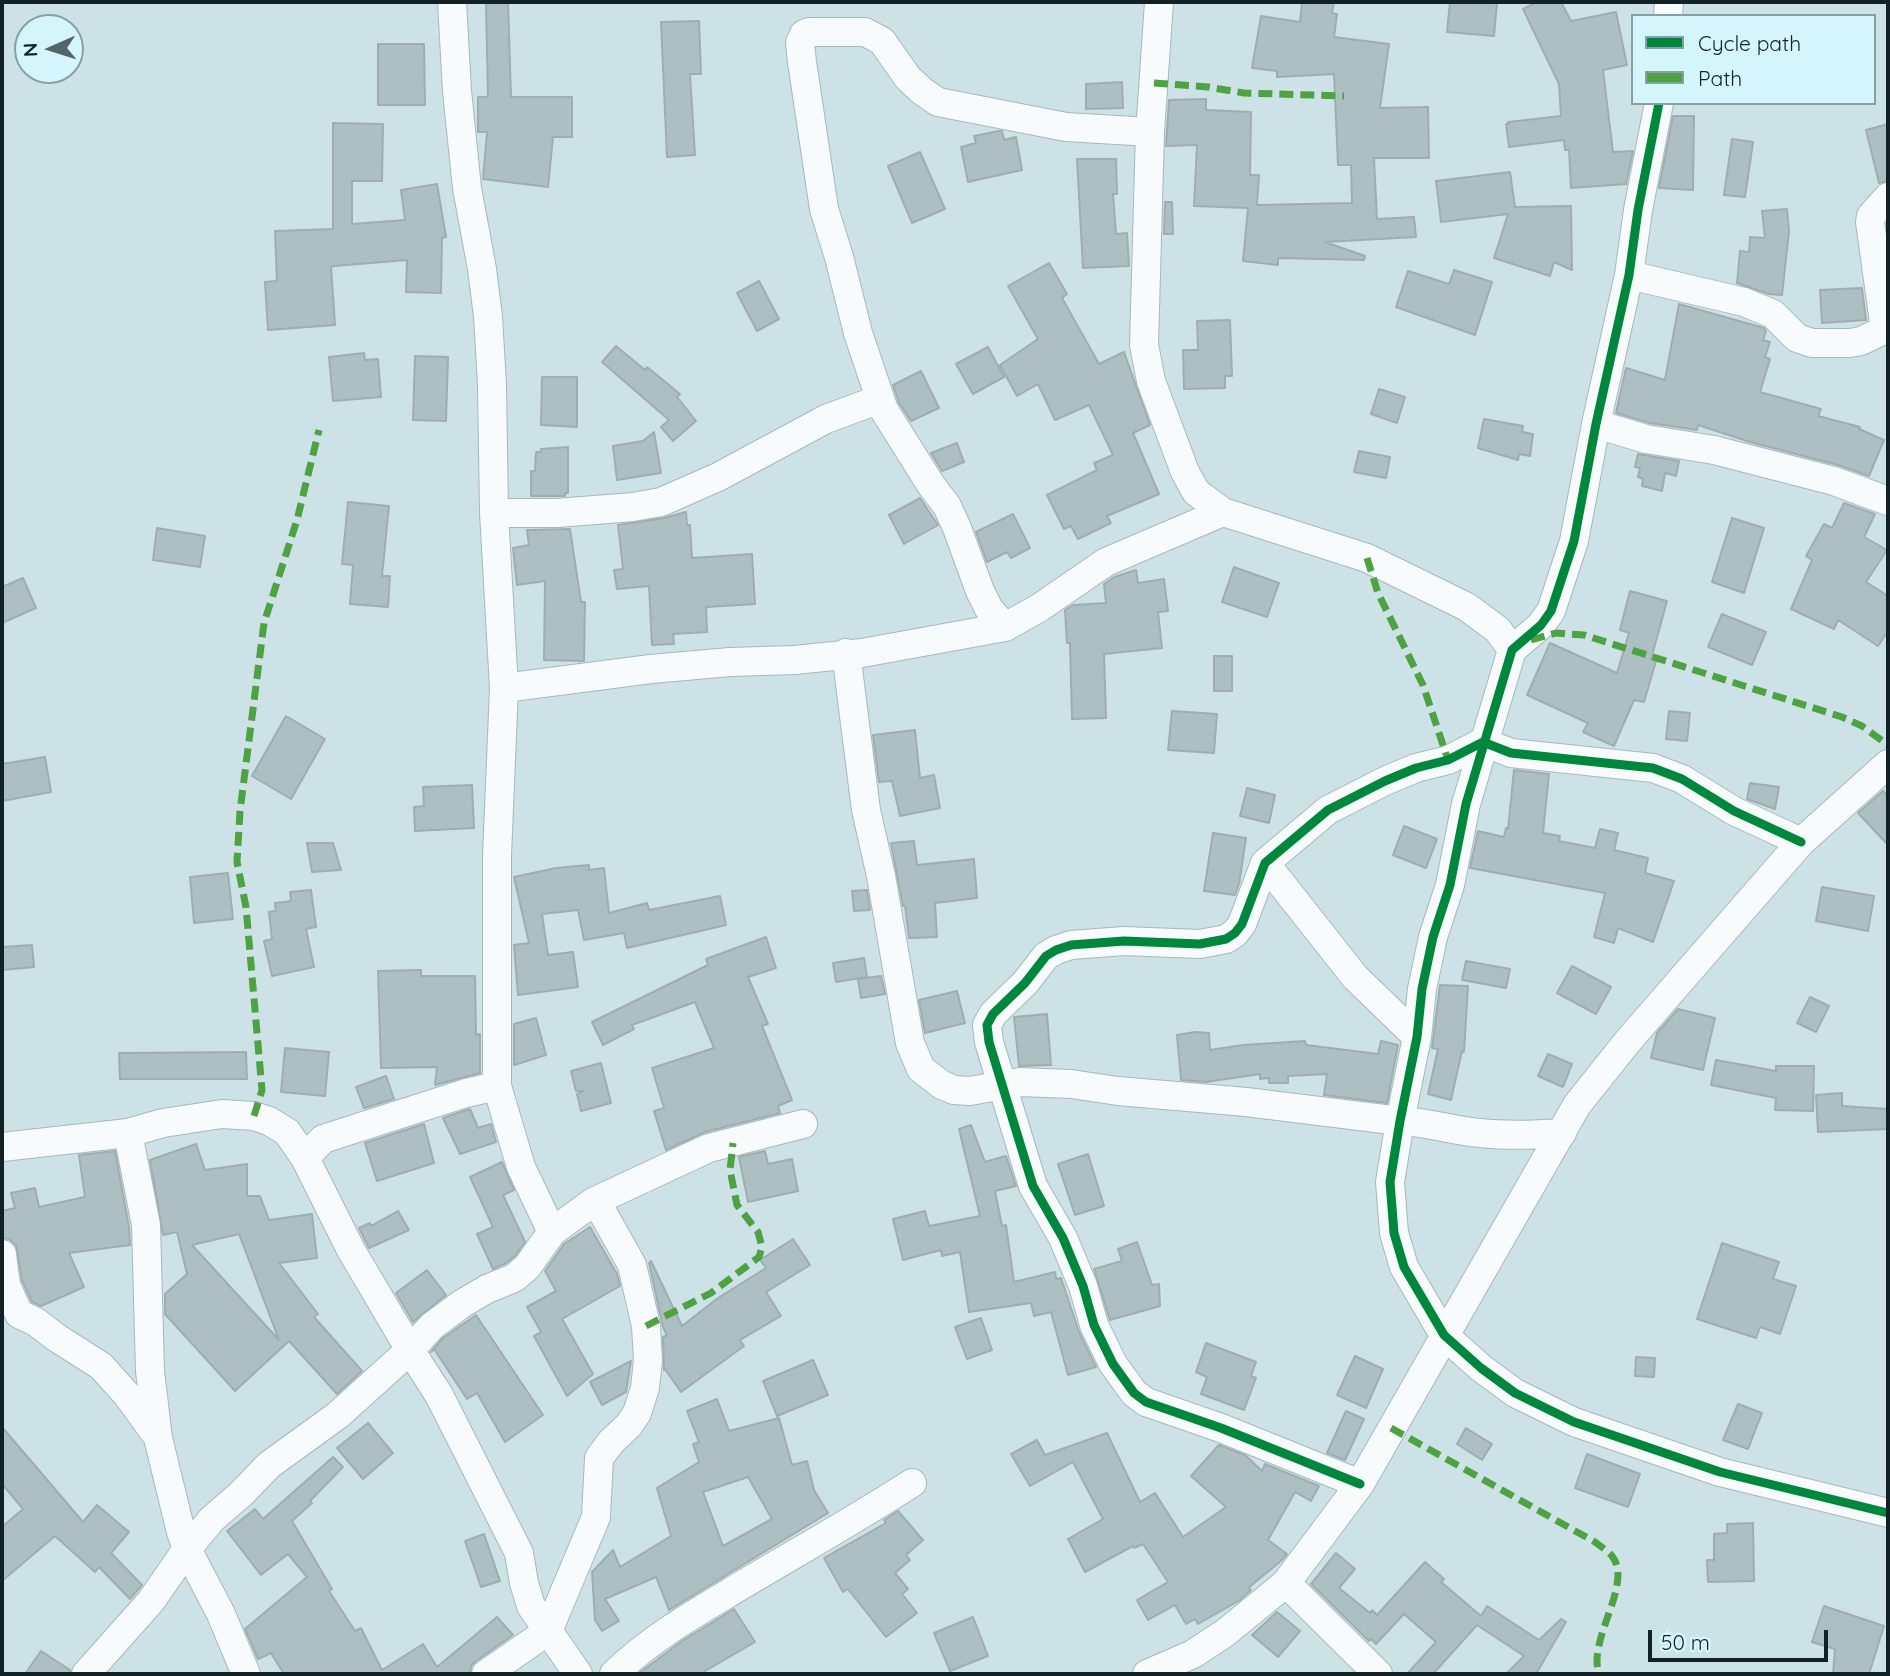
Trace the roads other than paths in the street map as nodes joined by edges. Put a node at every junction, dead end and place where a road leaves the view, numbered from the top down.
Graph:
1 (452, 2) edge
2 (1159, 2) edge
3 (1659, 105) edge
4 (1150, 132) junction
5 (1888, 197) edge
6 (1629, 275) junction
7 (1887, 329) edge
8 (880, 399) junction
9 (1596, 424) junction
10 (1888, 501) edge
11 (1223, 512) junction
12 (494, 513) junction
13 (1005, 627) junction
14 (1513, 650) junction
15 (846, 653) junction
16 (503, 688) junction
17 (1483, 742) junction
18 (1888, 765) edge
19 (1801, 842) junction
20 (1265, 863) junction
21 (1417, 1037) junction
22 (1002, 1085) junction
23 (497, 1086) junction
24 (1400, 1121) junction
25 (803, 1124) dead end
26 (128, 1133) junction
27 (1562, 1133) junction
28 (2, 1147) edge
29 (304, 1158) junction
30 (593, 1202) junction
31 (552, 1232) junction
32 (2, 1254) edge
33 (1444, 1335) junction
34 (410, 1350) junction
35 (158, 1438) junction
36 (912, 1483) dead end
37 (1360, 1484) junction
38 (1888, 1513) edge
39 (187, 1549) junction
40 (1286, 1583) junction
41 (548, 1631) junction
42 (86, 1674) edge
43 (246, 1674) edge
44 (486, 1674) edge
45 (578, 1674) edge
46 (614, 1674) edge
47 (1147, 1674) edge
48 (1378, 1674) edge

1 - 12 street
2 - 4 street
3 - 6 street
4 - 8 street
4 - 11 street
5 - 7 street
6 - 7 street
6 - 9 street
8 - 12 street
8 - 13 street
9 - 10 street
9 - 14 street
11 - 13 street
11 - 14 street
12 - 16 street
13 - 15 street
14 - 17 street
15 - 16 street
15 - 22 street
16 - 23 street
17 - 19 street
17 - 20 street
17 - 21 street
18 - 19 street
19 - 27 street
20 - 21 street
20 - 22 street
21 - 24 street
22 - 24 street
22 - 37 street
23 - 29 street
23 - 31 street
24 - 27 street
24 - 33 street
25 - 30 street
26 - 28 street
26 - 29 street
26 - 35 street
27 - 33 street
29 - 34 street
30 - 31 street
30 - 41 street
31 - 34 street
32 - 35 street
33 - 37 street
33 - 38 street
34 - 39 street
34 - 41 street
35 - 39 street
36 - 46 street
37 - 40 street
39 - 42 street
39 - 43 street
40 - 47 street
40 - 48 street
41 - 44 street
41 - 45 street

